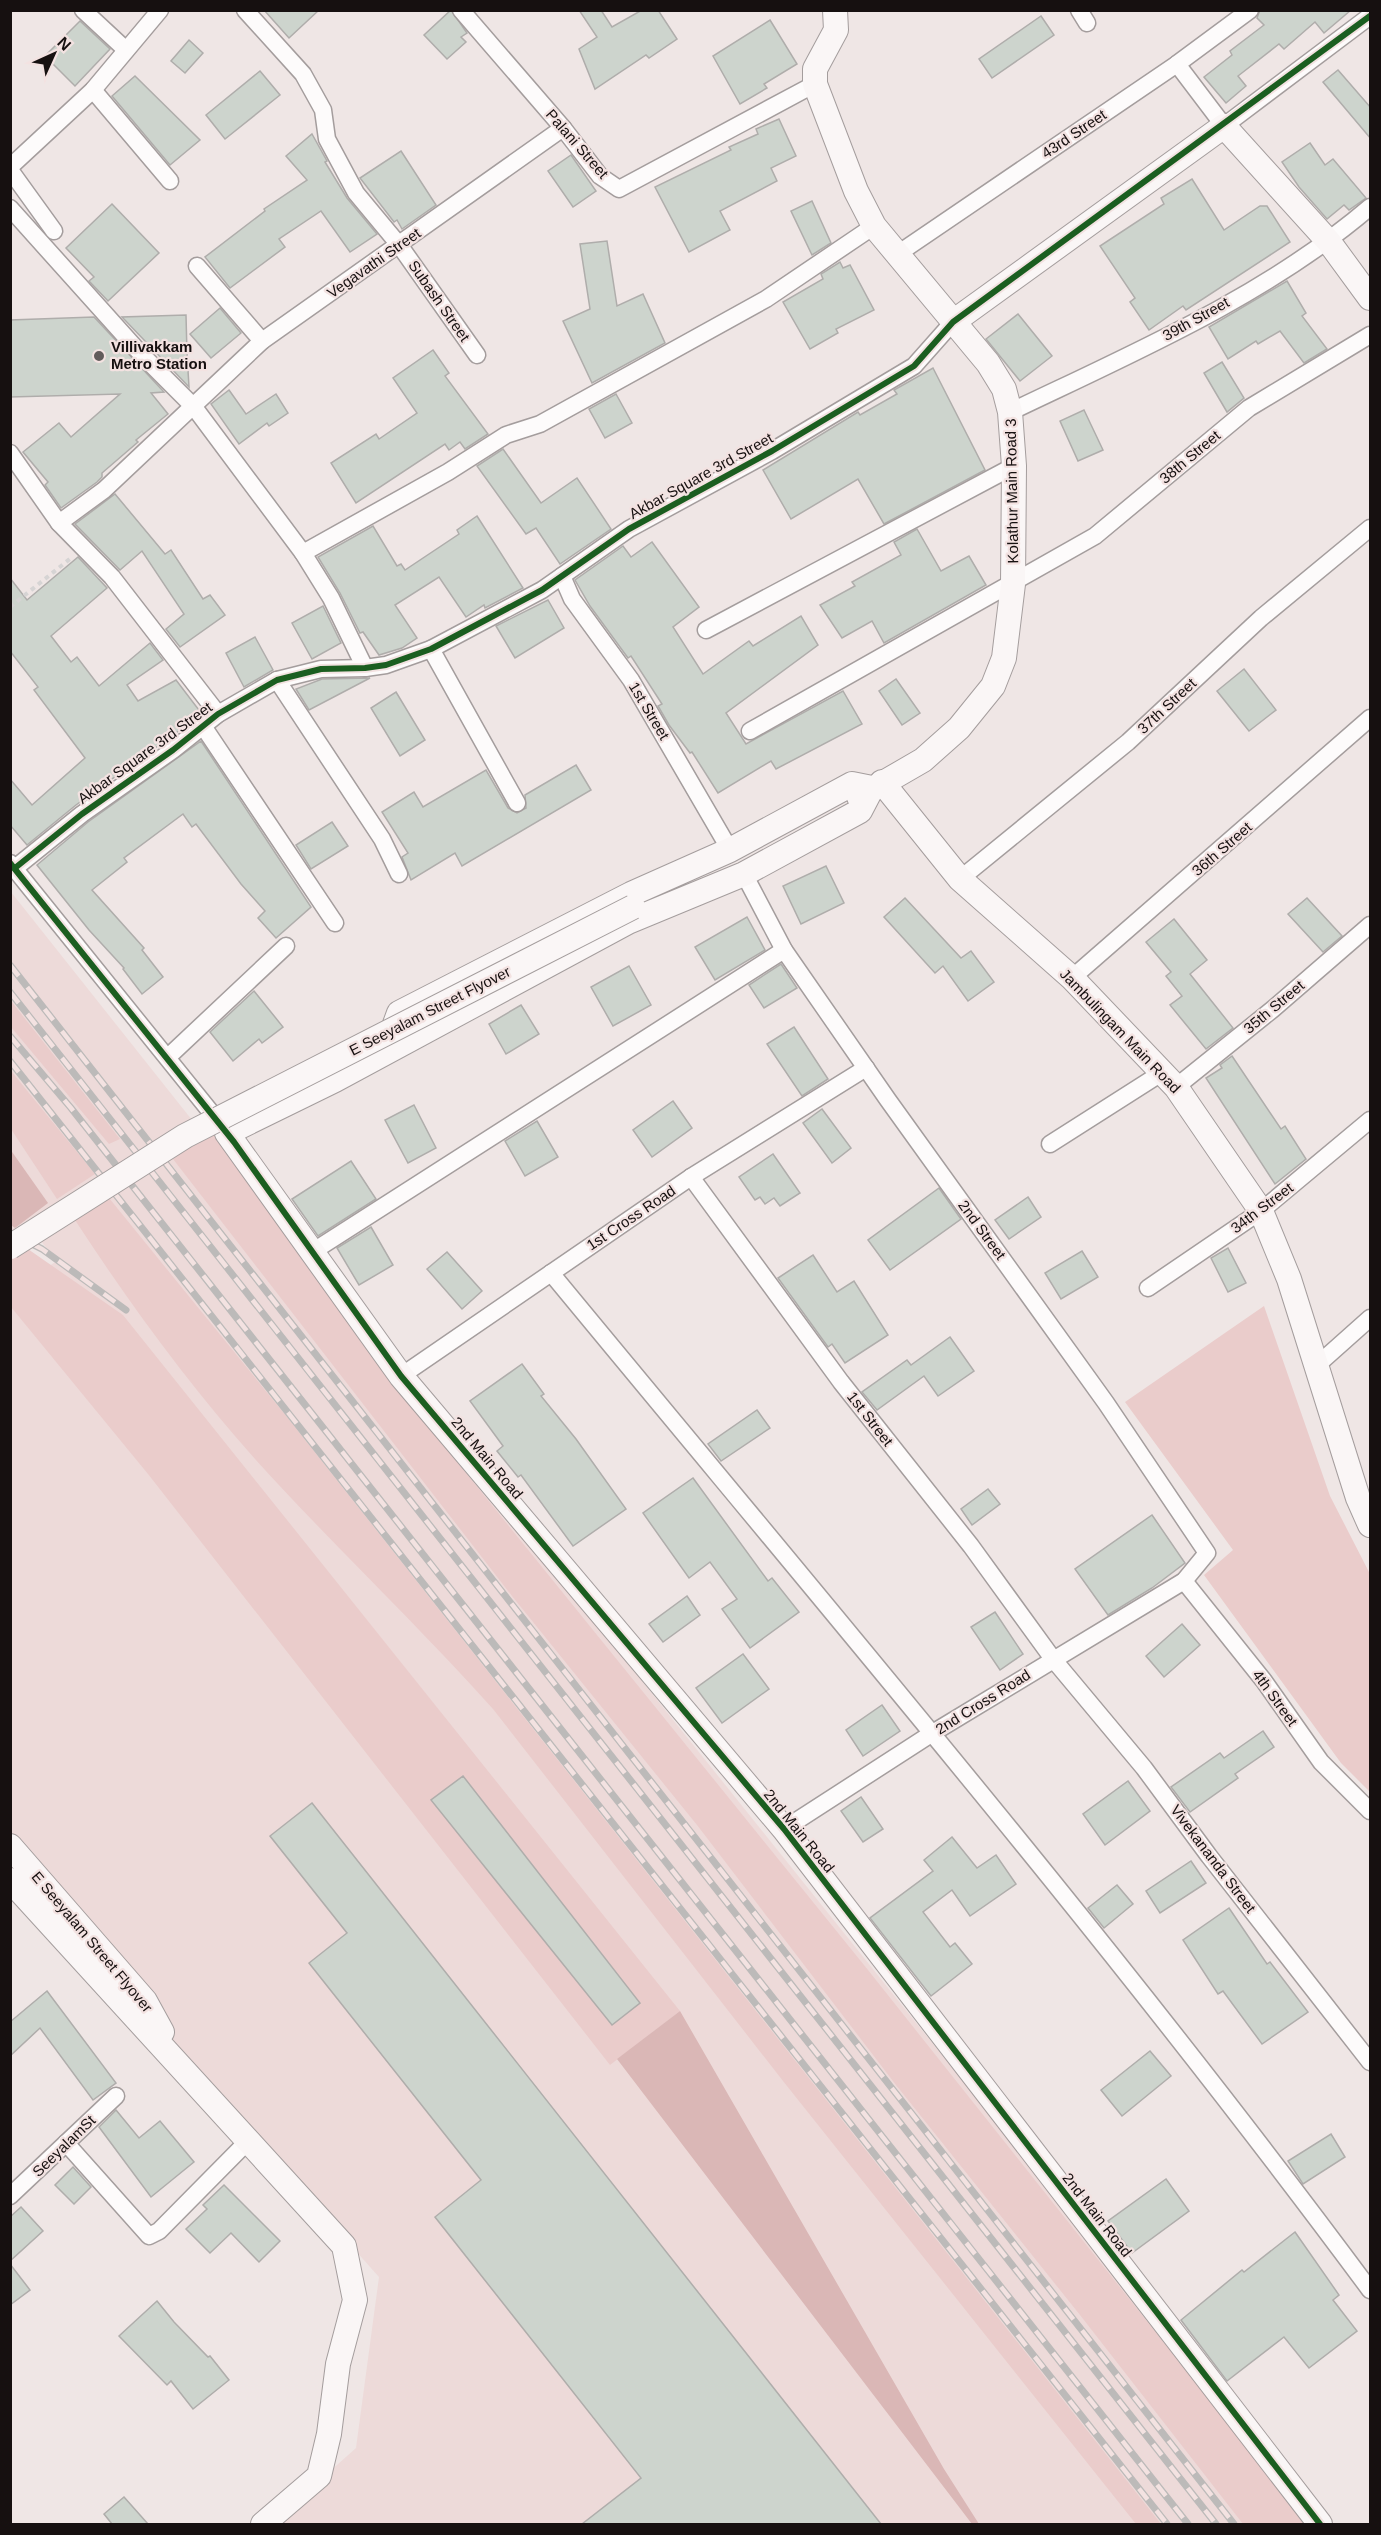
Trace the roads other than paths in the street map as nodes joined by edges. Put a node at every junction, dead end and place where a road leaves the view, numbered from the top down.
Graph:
1 (83, 10) edge
2 (160, 10) edge
3 (245, 10) edge
4 (461, 10) edge
5 (835, 10) edge
6 (1250, 10) edge
7 (1371, 16) edge
8 (126, 50) junction
9 (1177, 64) junction
10 (815, 84) junction
11 (93, 90) junction
12 (1224, 126) junction
13 (563, 128) junction
14 (10, 168) edge
15 (170, 181) dead end
16 (1371, 207) edge
17 (10, 208) edge
18 (874, 226) junction
19 (54, 231) dead end
20 (1329, 242) junction
21 (400, 246) junction
22 (896, 255) junction
23 (197, 266) dead end
24 (1371, 298) edge
25 (953, 322) junction
26 (1371, 334) edge
27 (262, 341) junction
28 (477, 354) dead end
29 (194, 407) junction
30 (1010, 412) junction
31 (10, 453) edge
32 (1014, 466) junction
33 (59, 523) junction
34 (1371, 528) edge
35 (303, 553) junction
36 (562, 576) junction
37 (1013, 584) junction
38 (706, 630) dead end
39 (431, 649) junction
40 (365, 668) junction
41 (277, 680) junction
42 (218, 714) junction
43 (1371, 718) edge
44 (203, 726) junction
45 (750, 731) dead end
46 (872, 789) junction
47 (517, 803) dead end
48 (730, 850) junction
49 (13, 865) edge
50 (399, 874) dead end
51 (744, 874) junction
52 (960, 879) junction
53 (335, 923) dead end
54 (1371, 925) edge
55 (286, 946) dead end
56 (784, 950) junction
57 (1071, 978) junction
58 (397, 1046) junction
59 (168, 1057) junction
60 (866, 1068) junction
61 (1169, 1080) junction
62 (1371, 1120) edge
63 (227, 1133) junction
64 (1050, 1144) dead end
65 (691, 1177) junction
66 (1262, 1211) junction
67 (10, 1247) edge
68 (312, 1252) junction
69 (551, 1273) junction
70 (1148, 1288) dead end
71 (1371, 1318) edge
72 (1315, 1367) junction
73 (401, 1376) junction
74 (1364, 1493) edge
75 (1371, 1525) edge
76 (1184, 1581) junction
77 (1053, 1659) junction
78 (931, 1734) junction
79 (1371, 1811) edge
80 (784, 1829) junction
81 (10, 1846) edge
82 (10, 1880) edge
83 (1371, 2062) edge
84 (186, 2073) junction
85 (116, 2096) dead end
86 (248, 2141) junction
87 (66, 2143) junction
88 (10, 2196) edge
89 (1371, 2290) edge
90 (263, 2524) edge
91 (1320, 2524) edge

1 - 8 street
2 - 8 street
3 - 21 street, Subash Street
4 - 13 street, Palani Street
5 - 10 street
6 - 9 street, 43rd Street
7 - 12 street
8 - 11 street
9 - 12 street
9 - 22 street, 43rd Street
10 - 13 street, Palani Street
10 - 18 street, Kolathur Main Road 3
11 - 14 street
11 - 15 street
12 - 20 street
12 - 25 street
13 - 21 street, Vegavathi Street
14 - 19 street
16 - 20 street, 39th Street
17 - 29 street
18 - 22 street, Kolathur Main Road 3
18 - 35 street
20 - 24 street
20 - 30 street, 39th Street
21 - 27 street, Vegavathi Street
21 - 28 street, Subash Street
22 - 25 street, Kolathur Main Road 3
23 - 27 street
25 - 30 street, Kolathur Main Road 3
25 - 36 street, Akbar Square 3rd Street
26 - 37 street, 38th Street
27 - 29 street, Vegavathi Street
29 - 33 street, Vegavathi Street
29 - 35 street
30 - 32 street, Kolathur Main Road 3
31 - 33 street
32 - 37 street, Kolathur Main Road 3
32 - 38 street
33 - 42 street
34 - 52 street, 37th Street
35 - 40 street
36 - 39 street, Akbar Square 3rd Street
36 - 48 street, 1st Street
37 - 45 street, 38th Street
37 - 46 street, Kolathur Main Road 3
39 - 40 street, Akbar Square 3rd Street
39 - 47 street
40 - 41 street, Akbar Square 3rd Street
41 - 42 street, Akbar Square 3rd Street
41 - 50 street
42 - 44 street, Akbar Square 3rd Street
43 - 57 street, 36th Street
44 - 49 street, Akbar Square 3rd Street
44 - 53 street
46 - 48 street
46 - 51 street
46 - 52 street, Jambulingam Main Road
46 - 67 street, E Seeyalam Street Flyover, bridge
48 - 58 street
49 - 59 street, Akbar Square 3rd Street
51 - 56 street, 2nd Street
51 - 58 street
52 - 57 street, Jambulingam Main Road
54 - 61 street, 35th Street
55 - 59 street
56 - 60 street, 2nd Street
56 - 68 street
57 - 61 street, Jambulingam Main Road
58 - 63 street
59 - 63 street, Akbar Square 3rd Street
60 - 65 street, 1st Cross Road
60 - 76 street, 2nd Street
61 - 64 street, 35th Street
61 - 66 street, Jambulingam Main Road
62 - 66 street, 34th Street
63 - 68 street, 2nd Main Road
65 - 69 street, 1st Cross Road
65 - 77 street, 1st Street
66 - 70 street, 34th Street
66 - 72 street, Jambulingam Main Road
68 - 73 street, 2nd Main Road
69 - 73 street, 1st Cross Road
69 - 78 street
71 - 72 street
72 - 74 street, Jambulingam Main Road
73 - 80 street, 2nd Main Road
74 - 75 street, Jambulingam Main Road
76 - 77 street, 2nd Cross Road
76 - 79 street, 4th Street
77 - 78 street, 2nd Cross Road
77 - 83 street, Vivekananda Street
78 - 80 street, 2nd Cross Road
78 - 89 street
80 - 91 street, 2nd Main Road
81 - 84 street, E Seeyalam Street Flyover
82 - 84 street
84 - 86 street
85 - 87 street, SeeyalamSt
86 - 87 street
86 - 90 street
87 - 88 street, SeeyalamSt

